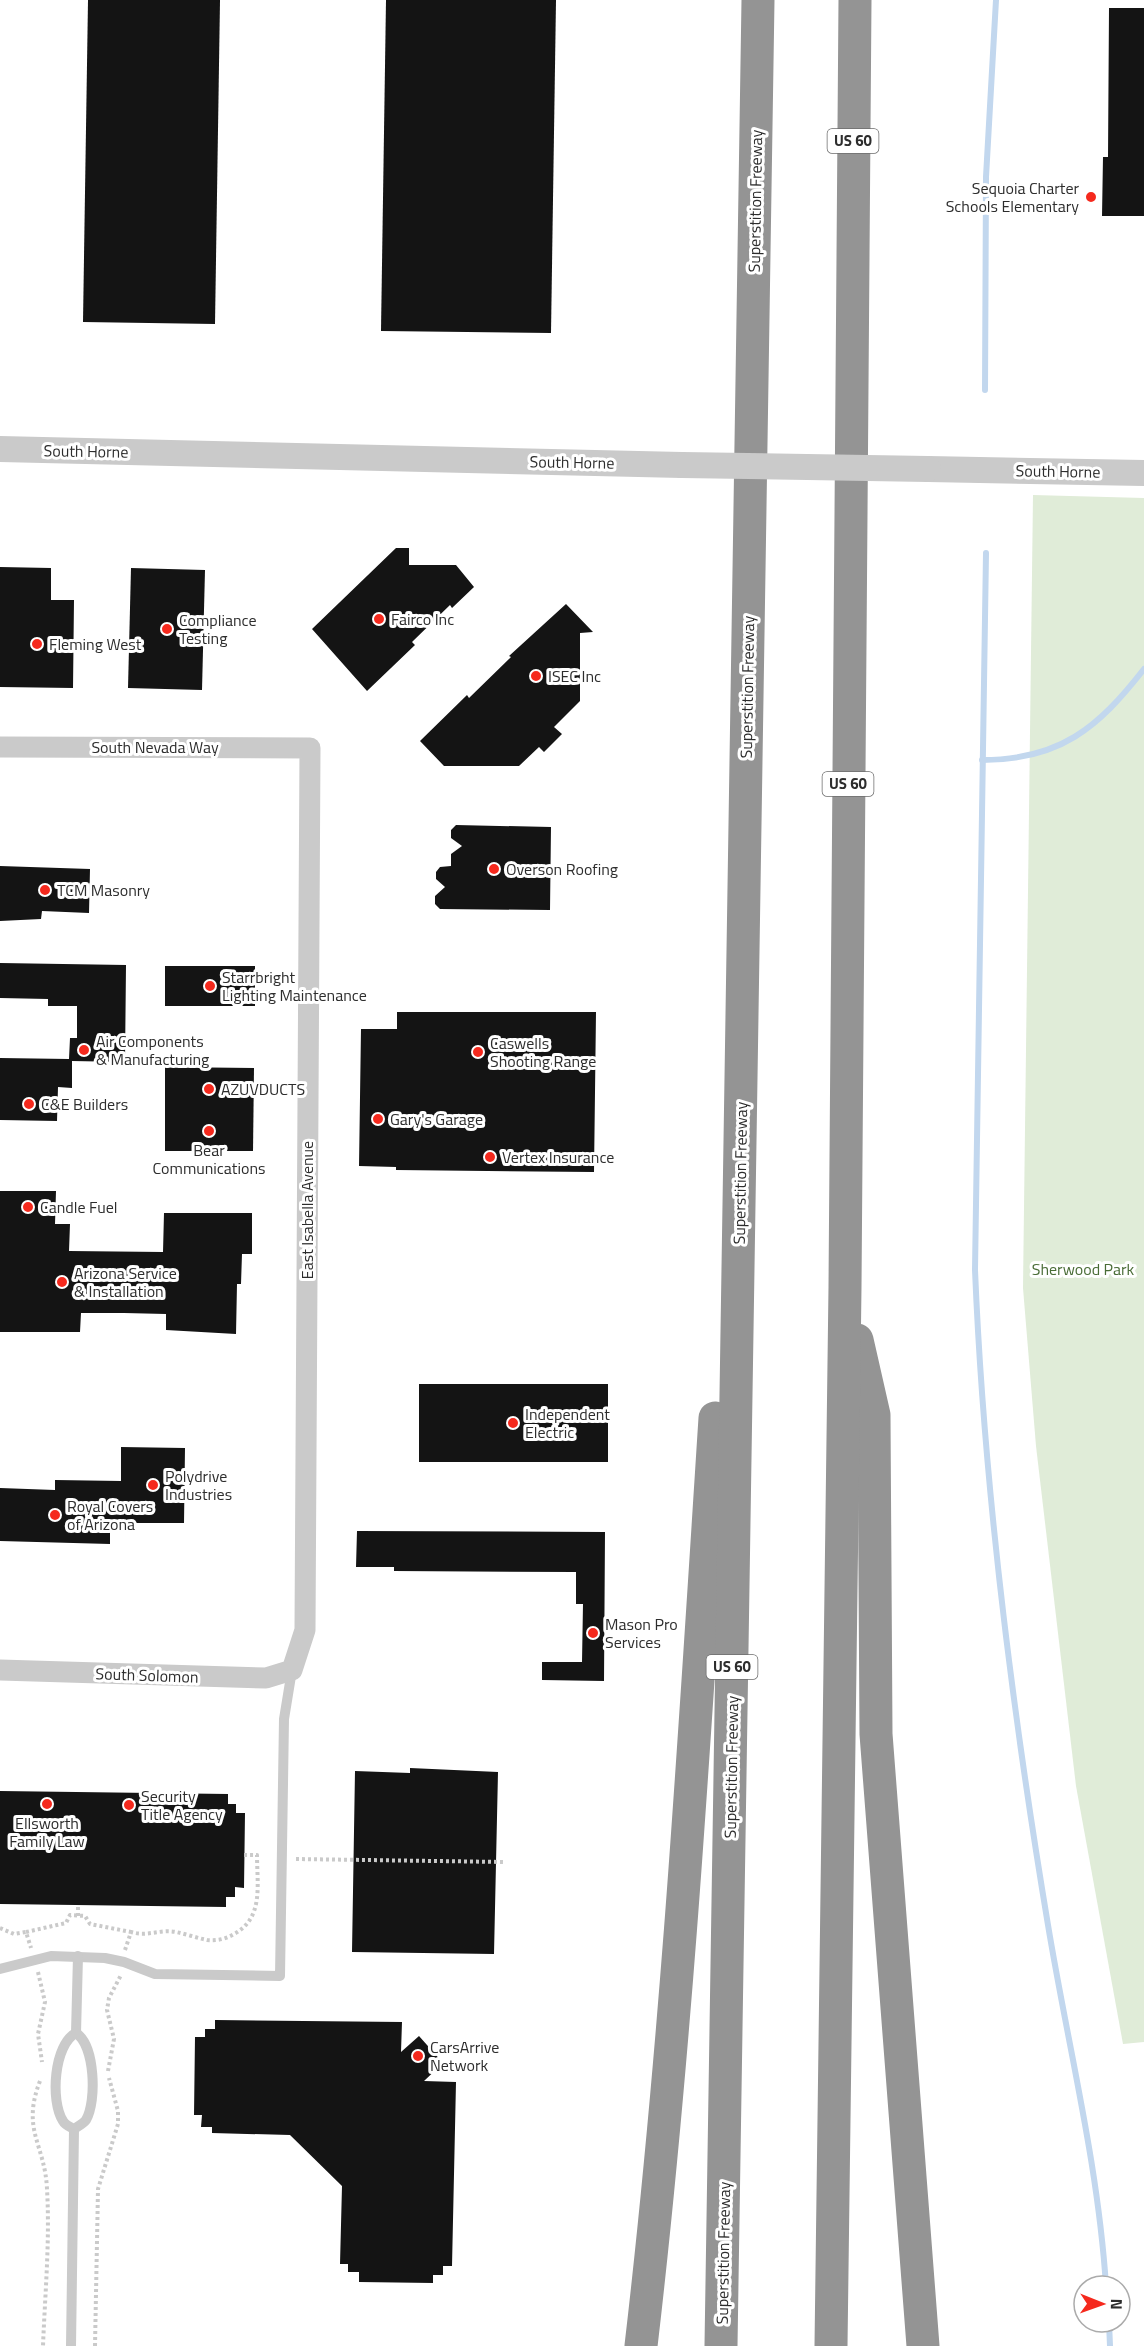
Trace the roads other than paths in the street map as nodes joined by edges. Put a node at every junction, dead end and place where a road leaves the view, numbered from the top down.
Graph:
1 (758, 0) edge
2 (855, 0) edge
3 (868, 0) edge
4 (851, 281) junction
5 (0, 449) edge
6 (1144, 473) edge
7 (0, 747) edge
8 (310, 748) joint
9 (743, 988) junction
10 (845, 1287) junction
11 (0, 1670) edge
12 (292, 1670) junction
13 (78, 1956) junction
14 (0, 1969) edge
15 (76, 2033) junction
16 (74, 2129) junction
17 (71, 2346) edge
18 (640, 2346) edge
19 (721, 2346) edge
20 (831, 2346) edge
21 (923, 2346) edge

1 - 9 highway, Superstition Freeway / US 60
2 - 4 highway, US 60
3 - 4 highway
4 - 10 highway, US 60
5 - 6 street, South Horne, bridge
7 - 8 street, South Nevada Way
8 - 12 street, East Isabella Avenue
9 - 18 highway
9 - 19 highway, Superstition Freeway / US 60
10 - 20 highway, US 60
10 - 21 highway
11 - 12 street, South Solomon
12 - 13 lane
13 - 14 lane
13 - 15 lane
15 - 16 lane
15 - 16 lane
16 - 17 lane

